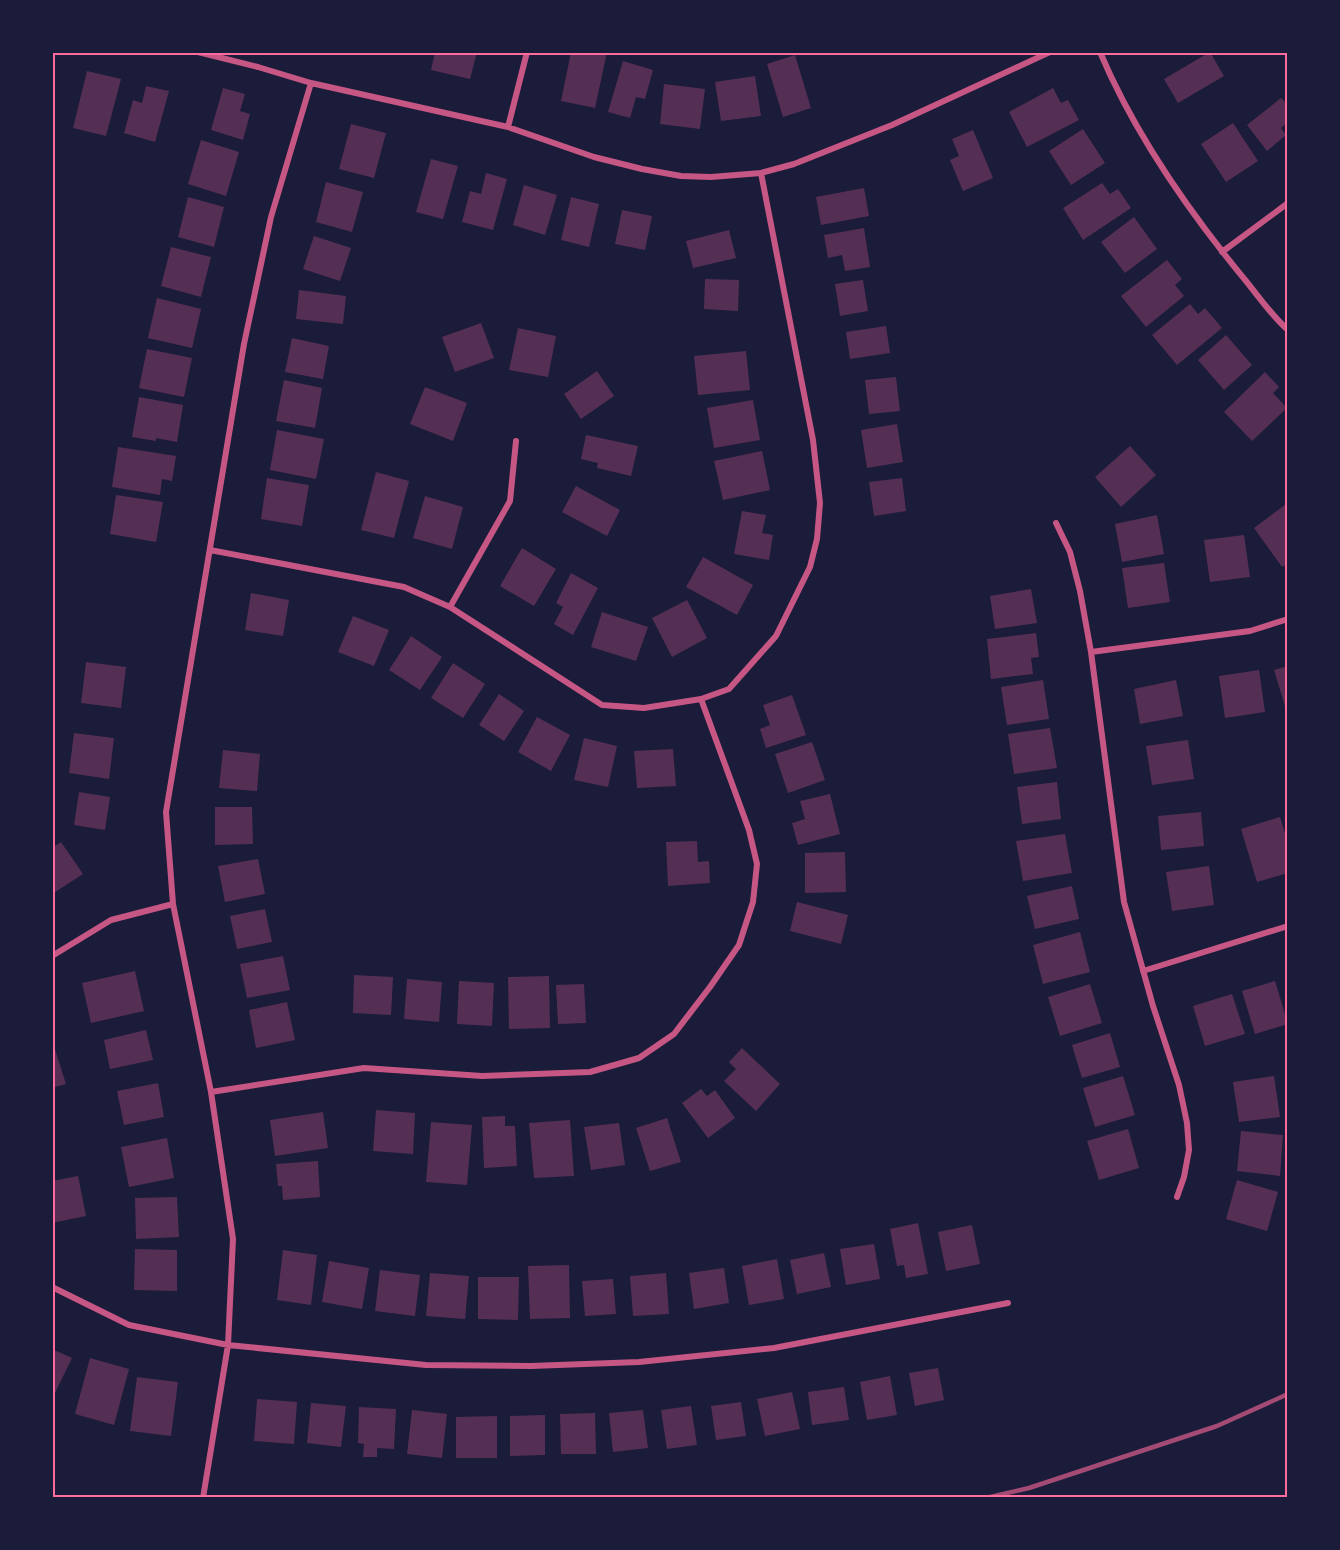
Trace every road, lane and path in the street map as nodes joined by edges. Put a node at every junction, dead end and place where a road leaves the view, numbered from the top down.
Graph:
1 (198, 52) edge
2 (527, 52) edge
3 (1050, 52) edge
4 (1100, 52) edge
5 (311, 83) junction
6 (508, 127) junction
7 (761, 173) junction
8 (1287, 203) edge
9 (1222, 252) junction
10 (1287, 330) edge
11 (516, 441) dead end
12 (1056, 523) dead end
13 (210, 550) junction
14 (450, 607) junction
15 (1287, 619) edge
16 (1091, 652) junction
17 (701, 699) junction
18 (174, 904) junction
19 (1287, 926) edge
20 (52, 956) edge
21 (1143, 971) junction
22 (211, 1092) junction
23 (1177, 1197) dead end
24 (52, 1287) edge
25 (1008, 1303) dead end
26 (228, 1345) junction
27 (203, 1497) edge

1 - 5 street
2 - 6 street
3 - 7 street
4 - 9 street
5 - 6 street
5 - 13 street
6 - 7 street
7 - 17 street
8 - 9 street
9 - 10 street
11 - 14 street
12 - 16 street
13 - 14 street
13 - 18 street
14 - 17 street
15 - 16 street
16 - 21 street
17 - 22 street
18 - 20 street
18 - 22 street
19 - 21 street
21 - 23 street
22 - 26 street
24 - 26 street
25 - 26 street
26 - 27 street

